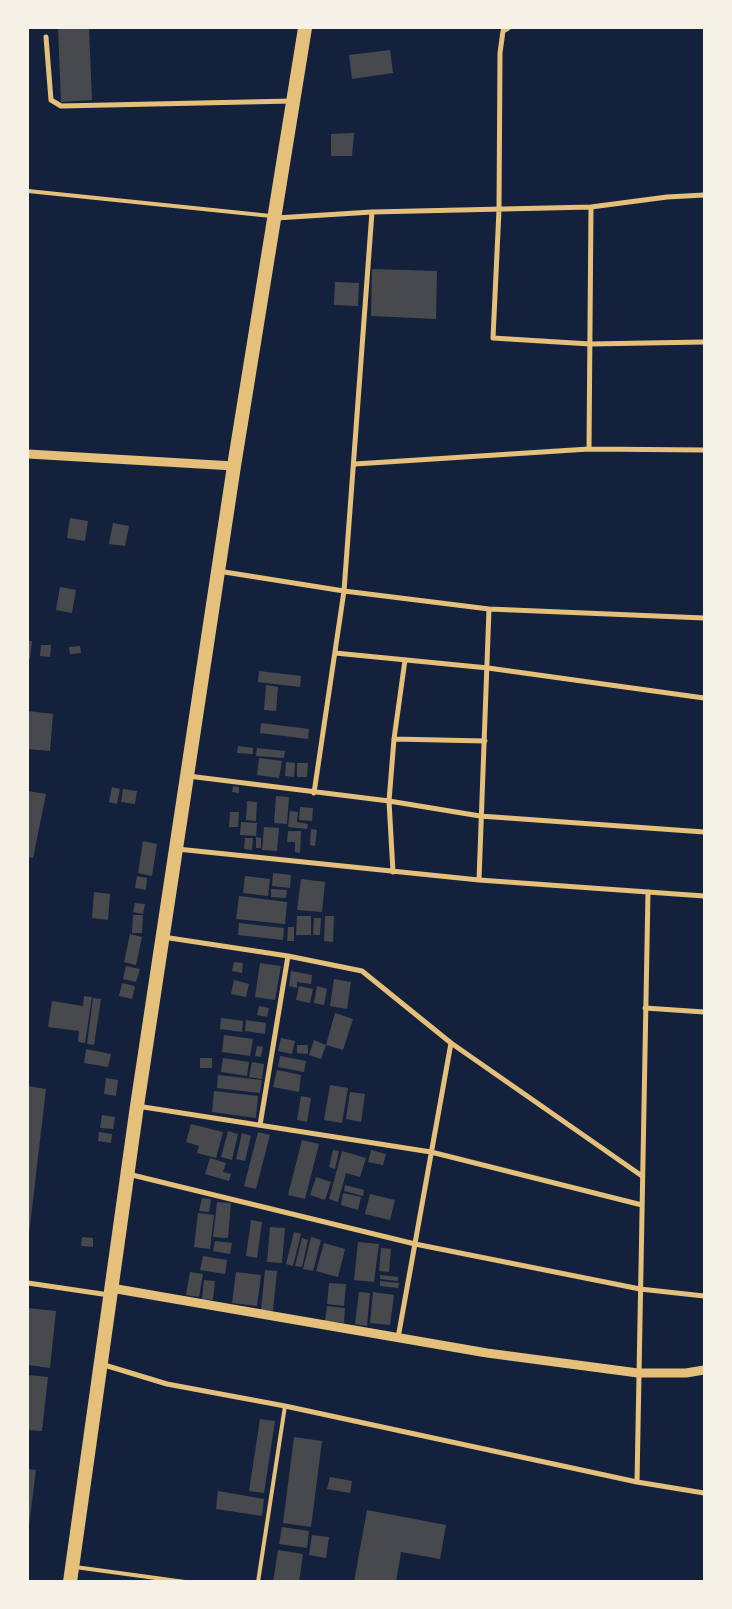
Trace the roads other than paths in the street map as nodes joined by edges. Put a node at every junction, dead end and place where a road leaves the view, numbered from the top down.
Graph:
1 (305, 28) edge
2 (508, 28) edge
3 (46, 37) dead end
4 (293, 101) junction
5 (28, 191) edge
6 (704, 195) edge
7 (591, 207) junction
8 (499, 210) junction
9 (372, 212) junction
10 (274, 217) junction
11 (704, 342) edge
12 (590, 344) junction
13 (589, 449) junction
14 (704, 450) edge
15 (28, 454) edge
16 (355, 464) junction
17 (234, 466) junction
18 (218, 571) junction
19 (344, 590) junction
20 (489, 608) junction
21 (704, 618) edge
22 (335, 653) junction
23 (405, 660) junction
24 (488, 668) junction
25 (704, 698) edge
26 (394, 739) junction
27 (485, 740) junction
28 (188, 776) junction
29 (314, 793) junction
30 (389, 801) junction
31 (480, 816) junction
32 (704, 832) edge
33 (176, 849) junction
34 (393, 872) junction
35 (478, 880) junction
36 (648, 892) junction
37 (704, 896) edge
38 (163, 937) junction
39 (288, 956) junction
40 (646, 1008) junction
41 (704, 1012) edge
42 (451, 1043) junction
43 (137, 1106) junction
44 (260, 1125) junction
45 (432, 1152) junction
46 (128, 1174) junction
47 (642, 1176) junction
48 (642, 1205) junction
49 (415, 1244) junction
50 (28, 1283) edge
51 (640, 1289) junction
52 (110, 1291) junction
53 (704, 1296) edge
54 (398, 1338) junction
55 (100, 1364) junction
56 (704, 1370) edge
57 (638, 1373) junction
58 (285, 1406) junction
59 (637, 1482) junction
60 (704, 1493) edge
61 (72, 1566) junction
62 (70, 1582) edge
63 (185, 1582) edge
64 (258, 1582) edge

1 - 4 highway
2 - 8 street
3 - 4 street
4 - 10 highway
5 - 10 lane
6 - 7 street
7 - 8 street
7 - 12 street
8 - 9 street
8 - 12 street
9 - 10 street
9 - 16 street
10 - 17 highway
11 - 12 street
12 - 13 street
13 - 14 street
13 - 16 street
15 - 17 street
16 - 19 street
17 - 18 highway
18 - 19 street
18 - 28 highway
19 - 20 street
19 - 22 street
20 - 21 street
20 - 24 street
22 - 23 street
22 - 29 street
23 - 24 street
23 - 26 street
24 - 25 street
24 - 27 street
26 - 27 street
26 - 30 street
27 - 31 street
28 - 29 street
28 - 33 highway
29 - 30 street
30 - 31 street
30 - 34 street
31 - 32 street
31 - 35 street
33 - 34 street
33 - 38 highway
34 - 35 street
35 - 36 street
36 - 37 street
36 - 40 street
38 - 39 street
38 - 43 highway
39 - 42 street
39 - 44 street
40 - 41 street
40 - 47 street
42 - 45 street
42 - 47 street
43 - 44 street
43 - 46 highway
44 - 45 street
45 - 48 street
45 - 49 street
46 - 49 street
46 - 52 highway
47 - 48 street
48 - 51 street
49 - 51 street
49 - 54 street
50 - 52 street
51 - 53 street
51 - 57 street
52 - 54 street
52 - 55 highway
54 - 57 street
55 - 58 street
55 - 61 highway
56 - 57 street
57 - 59 street
58 - 59 street
58 - 64 lane
59 - 60 street
61 - 62 highway
61 - 63 lane

